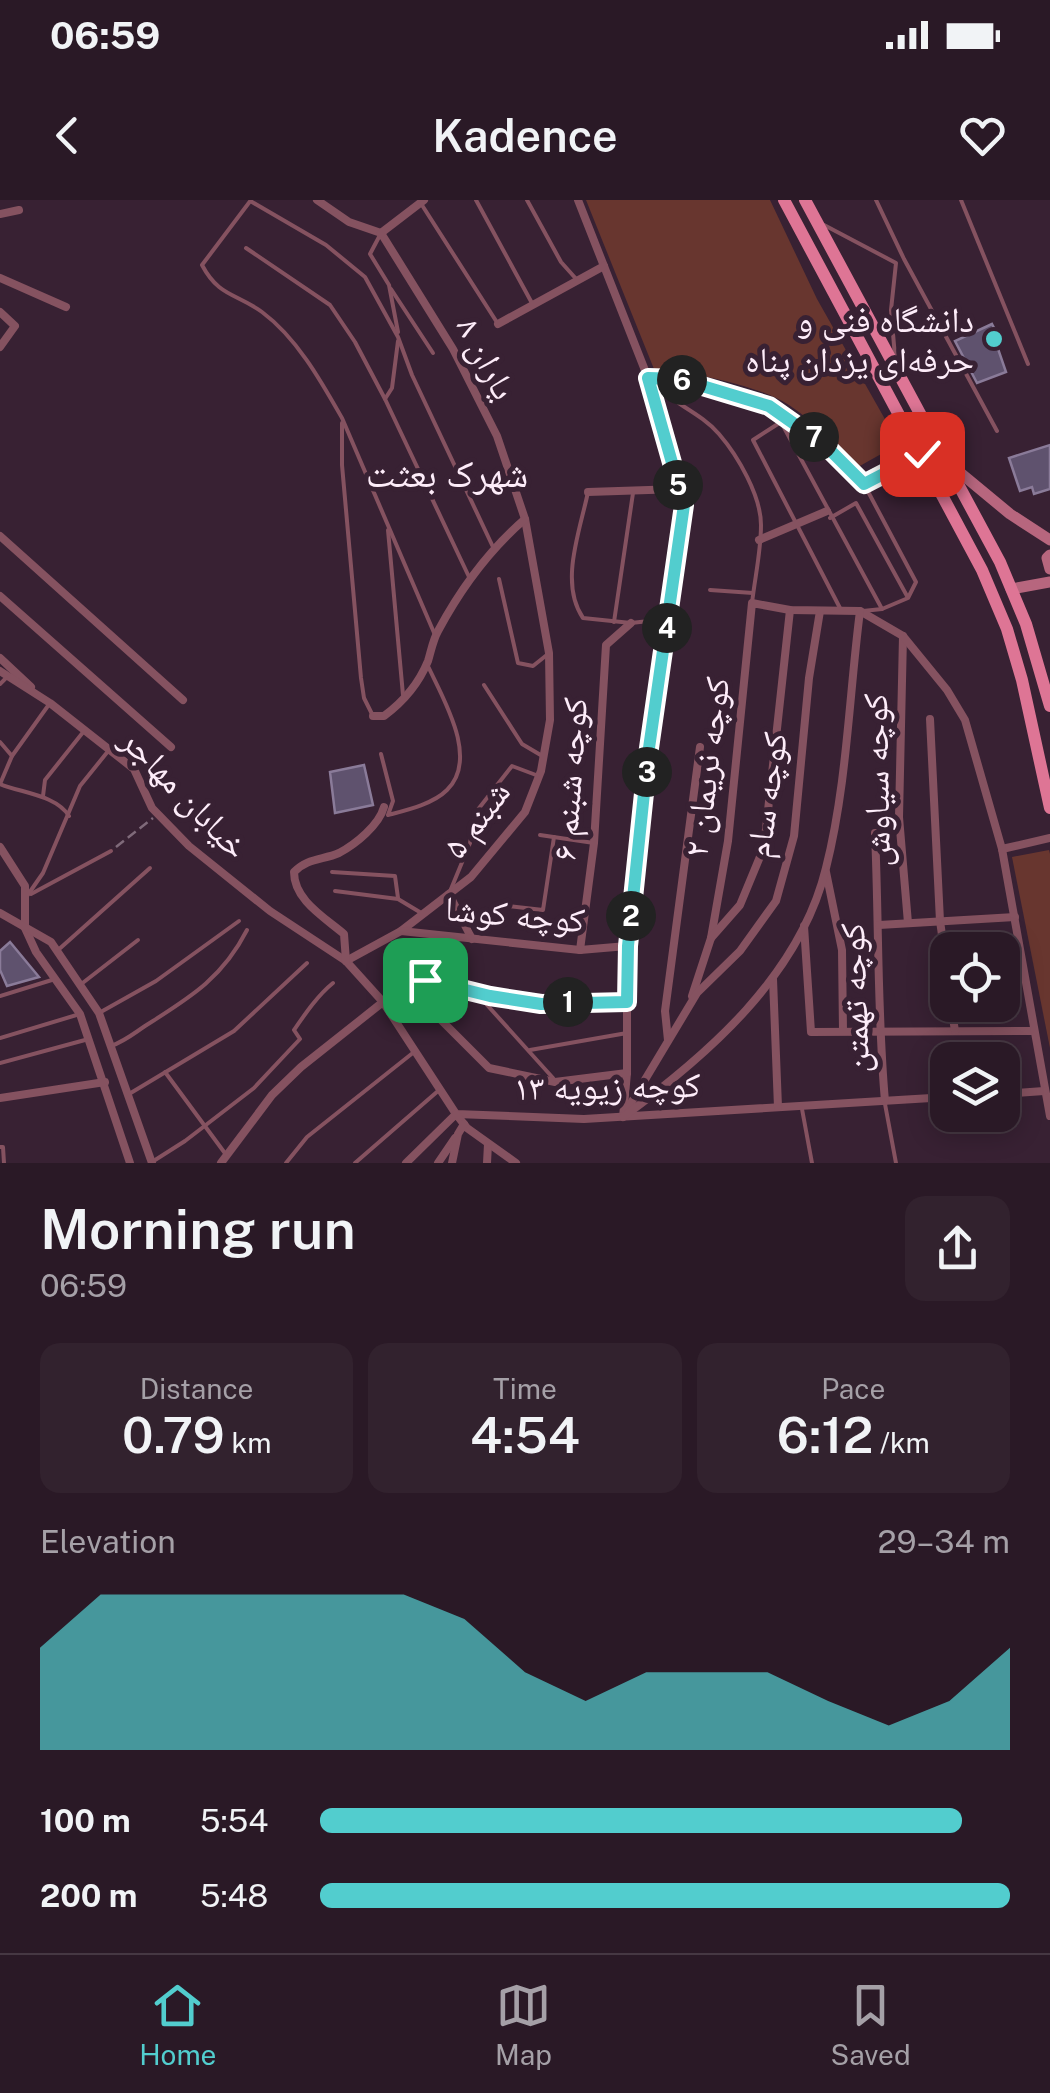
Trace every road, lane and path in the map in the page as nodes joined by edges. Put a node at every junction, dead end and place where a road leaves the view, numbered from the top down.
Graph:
1 (251, 200) edge
2 (317, 200) edge
3 (476, 200) edge
4 (526, 200) edge
5 (578, 200) edge
6 (784, 200) edge
7 (805, 200) edge
8 (876, 200) edge
9 (961, 200) edge
10 (422, 201) edge
11 (19, 210) dead end
12 (0, 214) edge
13 (814, 218) junction
14 (380, 234) junction
15 (246, 248) dead end
16 (904, 259) junction
17 (896, 263) junction
18 (604, 266) junction
19 (0, 278) edge
20 (578, 281) junction
21 (389, 284) junction
22 (533, 305) junction
23 (66, 307) dead end
24 (0, 312) edge
25 (498, 324) joint
26 (398, 337) junction
27 (0, 347) edge
28 (433, 353) dead end
29 (1028, 364) dead end
30 (896, 372) junction
31 (648, 378) junction
32 (385, 399) junction
33 (342, 418) junction
34 (997, 431) dead end
35 (922, 454) junction
36 (946, 460) junction
37 (864, 484) junction
38 (679, 489) junction
39 (634, 490) junction
40 (588, 492) joint
41 (828, 514) junction
42 (525, 519) junction
43 (797, 525) junction
44 (388, 526) junction
45 (0, 536) edge
46 (759, 540) junction
47 (1050, 540) edge
48 (493, 547) junction
49 (1050, 555) edge
50 (1050, 570) edge
51 (498, 579) dead end
52 (470, 580) junction
53 (1050, 582) edge
54 (710, 590) dead end
55 (1012, 590) junction
56 (0, 596) edge
57 (753, 598) junction
58 (908, 598) junction
59 (882, 609) junction
60 (790, 610) junction
61 (841, 610) junction
62 (820, 611) junction
63 (860, 611) junction
64 (668, 618) junction
65 (614, 622) junction
66 (631, 623) junction
67 (436, 634) junction
68 (903, 636) junction
69 (549, 653) junction
70 (0, 658) edge
71 (427, 664) junction
72 (2, 678) edge
73 (484, 685) dead end
74 (37, 694) junction
75 (183, 700) dead end
76 (404, 701) junction
77 (50, 703) junction
78 (1050, 706) edge
79 (372, 716) joint
80 (930, 719) dead end
81 (84, 731) junction
82 (0, 742) edge
83 (170, 747) dead end
84 (700, 747) dead end
85 (109, 750) junction
86 (381, 754) dead end
87 (12, 756) junction
88 (544, 757) junction
89 (539, 776) junction
90 (0, 784) edge
91 (44, 796) junction
92 (384, 807) dead end
93 (1050, 808) edge
94 (158, 814) junction
95 (69, 816) junction
96 (875, 833) dead end
97 (540, 835) dead end
98 (554, 837) junction
99 (1050, 838) edge
100 (594, 843) junction
101 (0, 847) edge
102 (1002, 849) junction
103 (110, 851) joint
104 (150, 868) dead end
105 (826, 870) junction
106 (332, 872) dead end
107 (334, 891) dead end
108 (450, 894) junction
109 (27, 896) junction
110 (398, 899) junction
111 (508, 906) dead end
112 (0, 913) edge
113 (423, 914) junction
114 (1015, 917) junction
115 (238, 921) dead end
116 (940, 921) junction
117 (908, 924) junction
118 (880, 925) junction
119 (804, 926) junction
120 (25, 928) junction
121 (247, 930) dead end
122 (400, 931) junction
123 (942, 932) edge
124 (472, 938) junction
125 (711, 938) junction
126 (138, 940) dead end
127 (628, 946) junction
128 (580, 950) junction
129 (57, 951) junction
130 (346, 961) junction
131 (307, 963) dead end
132 (55, 979) junction
133 (773, 979) junction
134 (425, 980) junction
135 (333, 983) dead end
136 (80, 986) junction
137 (477, 993) junction
138 (0, 996) edge
139 (383, 1002) junction
140 (627, 1002) junction
141 (689, 1005) junction
142 (98, 1013) junction
143 (80, 1014) junction
144 (954, 1022) edge
145 (843, 1031) junction
146 (955, 1031) junction
147 (1034, 1031) junction
148 (878, 1032) junction
149 (627, 1033) junction
150 (0, 1038) edge
151 (90, 1038) junction
152 (668, 1040) junction
153 (111, 1046) junction
154 (530, 1050) junction
155 (415, 1052) junction
156 (0, 1063) edge
157 (165, 1072) junction
158 (628, 1073) junction
159 (104, 1082) junction
160 (556, 1082) junction
161 (440, 1090) junction
162 (1044, 1091) junction
163 (1020, 1093) edge
164 (129, 1094) junction
165 (0, 1098) edge
166 (930, 1098) edge
167 (885, 1101) junction
168 (801, 1106) junction
169 (778, 1108) junction
170 (456, 1114) junction
171 (1050, 1116) edge
172 (623, 1117) junction
173 (464, 1124) junction
174 (204, 1127) junction
175 (458, 1134) junction
176 (488, 1144) junction
177 (0, 1147) edge
178 (224, 1159) edge
179 (152, 1162) edge
180 (4, 1163) edge
181 (130, 1163) edge
182 (286, 1163) edge
183 (355, 1163) edge
184 (406, 1163) edge
185 (438, 1163) edge
186 (452, 1163) edge
187 (488, 1163) edge
188 (516, 1163) edge
189 (812, 1163) edge
190 (896, 1163) edge

1 - 26 lane
1 - 33 lane
2 - 14 street
3 - 22 lane
4 - 20 lane
5 - 18 street
6 - 35 main road
7 - 13 main road
8 - 16 lane
9 - 29 lane
10 - 14 street
10 - 25 lane
11 - 12 street
13 - 17 lane
13 - 30 main road
14 - 21 lane
14 - 42 street, یاران ۸
15 - 32 lane
16 - 17 lane
16 - 34 lane
17 - 30 lane
18 - 20 street
18 - 31 street
19 - 23 street
20 - 22 street
21 - 26 lane
21 - 28 lane
22 - 25 street
24 - 27 street
26 - 32 lane
26 - 48 lane
30 - 36 main road
31 - 37 lane
31 - 38 street
31 - 46 lane
32 - 52 lane
33 - 44 lane
33 - 79 lane
35 - 37 lane
35 - 93 main road
36 - 47 main road
36 - 55 main road
37 - 58 lane
38 - 39 street
38 - 64 street
39 - 40 street
39 - 65 lane
40 - 65 lane
41 - 43 street
41 - 43 lane
41 - 58 lane
41 - 59 lane
42 - 48 street
42 - 69 street, یاران ۸
43 - 46 street
43 - 61 lane
44 - 67 lane
44 - 76 lane
45 - 75 street
46 - 57 lane
48 - 52 street
49 - 50 main road
51 - 69 lane
52 - 67 street
53 - 55 main road
54 - 57 lane
55 - 78 main road
56 - 83 street
57 - 60 street
57 - 125 street, کوچه نریمان ۲
58 - 59 lane
59 - 63 lane
60 - 62 street
60 - 125 street
61 - 62 street
61 - 63 street
62 - 141 street, کوچه سام
63 - 68 street
63 - 105 street
64 - 66 lane
64 - 127 street
65 - 66 lane
66 - 100 street, کوچه شبنم ۶
67 - 71 street
68 - 102 street
68 - 117 street, کوچه سیاوش
69 - 88 street, شبنم ۵
70 - 74 street, خیابان مهاجر
71 - 76 street
71 - 86 lane
72 - 74 street, خیابان مهاجر
73 - 88 lane
74 - 77 street, خیابان مهاجر
76 - 79 street
77 - 81 street, خیابان مهاجر
77 - 87 lane
80 - 116 street
81 - 85 street, خیابان مهاجر
81 - 91 lane
82 - 87 lane
84 - 152 street
85 - 94 street, خیابان مهاجر
85 - 95 lane
87 - 90 lane
88 - 89 street, شبنم ۵
89 - 108 street, شبنم ۵
89 - 108 lane
90 - 91 lane
91 - 95 lane
92 - 130 street
94 - 103 path
94 - 130 street, خیابان مهاجر
95 - 109 lane
96 - 118 street, کوچه تهمتن
97 - 98 lane
98 - 100 lane
98 - 111 lane
99 - 102 street
100 - 128 street, کوچه شبنم ۶
101 - 109 street
102 - 114 street
103 - 109 lane
104 - 129 lane
105 - 119 street
105 - 145 street
106 - 110 lane
107 - 110 lane
108 - 113 street, شبنم ۵
108 - 124 street
109 - 120 street
110 - 113 lane
112 - 120 street
113 - 122 street, شبنم ۵
114 - 116 street
114 - 147 street
115 - 142 lane
116 - 117 street
116 - 123 street
117 - 118 street
118 - 148 street, کوچه تهمتن
119 - 133 street
119 - 145 street
120 - 129 street
120 - 132 street
121 - 153 lane
122 - 124 street, کوچه کوشا
122 - 130 street, کوچه کوشا
122 - 134 path
124 - 128 street, کوچه کوشا
125 - 141 street
126 - 136 lane
127 - 128 street, کوچه کوشا
127 - 140 street
129 - 136 street
130 - 139 street
131 - 157 lane
132 - 138 lane
132 - 143 street
133 - 169 street
133 - 172 street
134 - 137 lane
134 - 160 street
135 - 174 lane
136 - 142 street
137 - 140 lane
137 - 154 lane
139 - 155 street
139 - 178 street
140 - 149 street
141 - 152 street, کوچه سام
142 - 153 street
143 - 150 lane
143 - 151 street
144 - 146 street
145 - 148 street
146 - 147 street
146 - 148 street
147 - 162 street
148 - 167 street, کوچه تهمتن
149 - 154 lane
149 - 158 street
151 - 156 lane
151 - 159 street
152 - 172 street, کوچه سام
153 - 164 street
154 - 160 lane
155 - 161 street
155 - 182 lane
157 - 164 lane
157 - 174 lane
158 - 160 street
158 - 172 street
159 - 165 street
159 - 181 street
161 - 170 street
161 - 183 lane
162 - 163 street
162 - 171 street
164 - 179 street
166 - 167 street, کوچه زیویه ۱۳
167 - 168 street, کوچه زیویه ۱۳
167 - 190 lane
168 - 169 street, کوچه زیویه ۱۳
168 - 189 lane
169 - 172 street, کوچه زیویه ۱۳
170 - 172 street, کوچه زیویه ۱۳
170 - 173 street
170 - 184 street
173 - 175 street
173 - 176 street
174 - 178 lane
174 - 179 lane
175 - 185 street
175 - 186 street
176 - 187 street
176 - 188 street
177 - 180 lane

